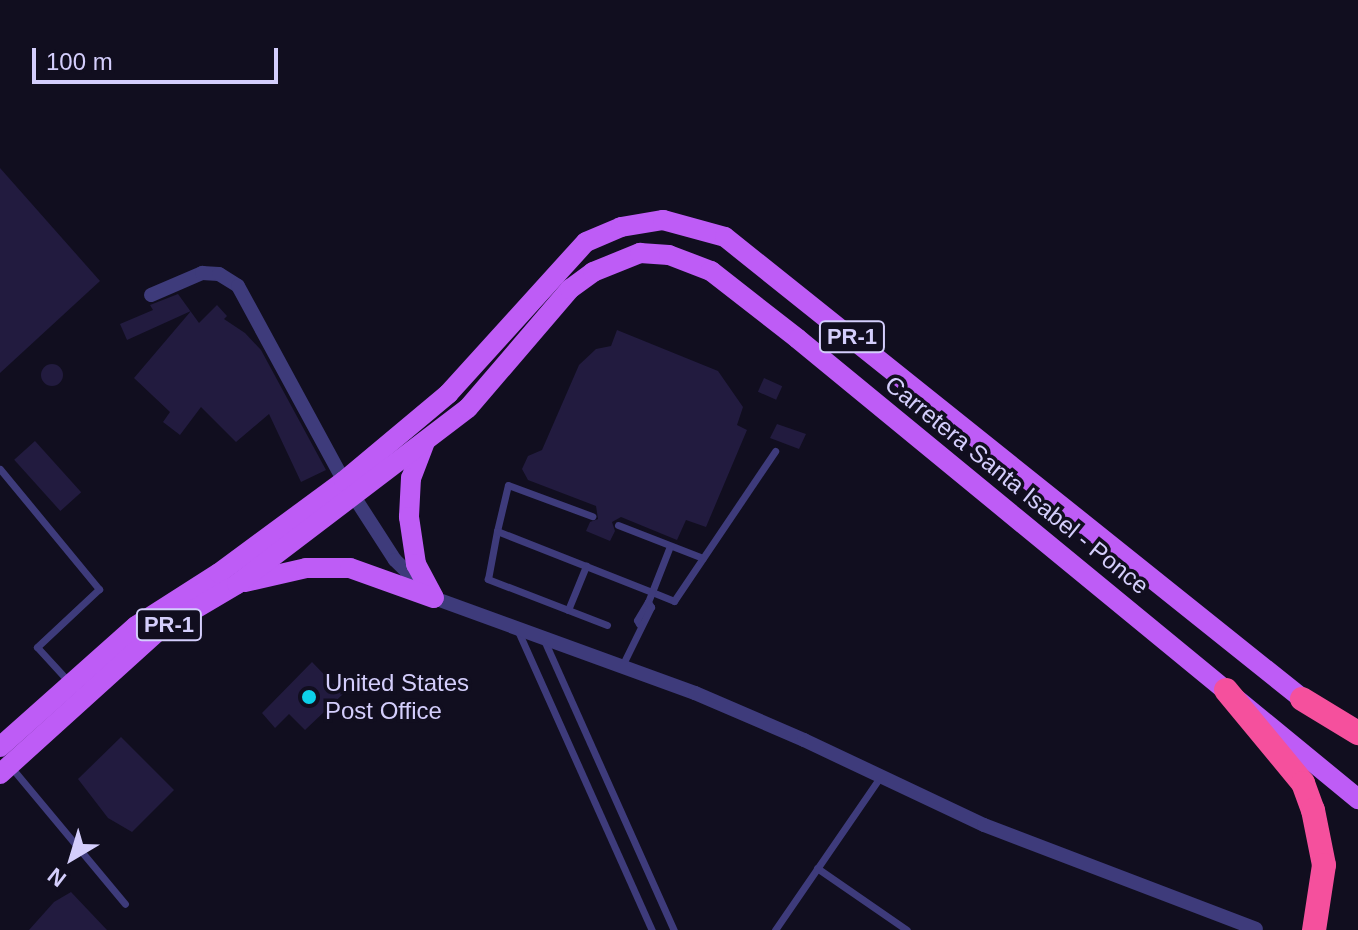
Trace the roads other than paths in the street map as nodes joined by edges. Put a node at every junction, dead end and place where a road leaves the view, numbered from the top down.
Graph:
1 (151, 295) dead end
2 (426, 440) junction
3 (775, 451) dead end
4 (0, 469) edge
5 (349, 488) junction
6 (592, 516) dead end
7 (618, 525) dead end
8 (497, 531) junction
9 (670, 546) junction
10 (703, 558) junction
11 (586, 566) junction
12 (237, 584) junction
13 (652, 592) junction
14 (434, 598) junction
15 (568, 610) junction
16 (607, 625) dead end
17 (518, 629) junction
18 (543, 638) junction
19 (622, 666) junction
20 (71, 684) junction
21 (1226, 690) junction
22 (1302, 699) junction
23 (1358, 733) edge
24 (1358, 743) edge
25 (0, 747) edge
26 (600, 764) junction
27 (3, 765) edge
28 (581, 772) junction
29 (881, 776) junction
30 (1358, 799) edge
31 (817, 868) junction
32 (125, 904) dead end
33 (1256, 929) edge
34 (652, 930) edge
35 (674, 930) edge
36 (775, 930) edge
37 (907, 930) edge
38 (1314, 930) edge

1 - 5 street
2 - 5 main road, Carretera Santa Isabel - Ponce / PR-1
2 - 14 main road
2 - 21 main road, Carretera Santa Isabel - Ponce / PR-1
3 - 10 lane
4 - 20 lane
5 - 12 main road, Carretera Santa Isabel - Ponce / PR-1
5 - 14 street
5 - 20 main road, Carretera Santa Isabel - Ponce / PR-1
5 - 22 main road, Carretera Santa Isabel - Ponce / PR-1
6 - 8 lane
7 - 9 lane
8 - 11 lane
8 - 15 lane
9 - 10 lane
9 - 13 lane
10 - 13 lane
11 - 13 lane
11 - 15 lane
12 - 14 main road
12 - 27 main road, Carretera Santa Isabel - Ponce / PR-1
13 - 19 lane
14 - 17 street
15 - 16 lane
17 - 18 street
17 - 28 lane
18 - 19 street
18 - 26 lane
19 - 29 street
20 - 25 main road, Carretera Santa Isabel - Ponce / PR-1
21 - 30 main road, Carretera Santa Isabel - Ponce / PR-1
21 - 38 highway
22 - 23 highway
22 - 24 main road, Carretera Santa Isabel - Ponce / PR-1
26 - 28 lane
26 - 35 lane
27 - 32 lane
28 - 34 lane
29 - 31 lane
29 - 33 street
31 - 36 lane
31 - 37 lane

